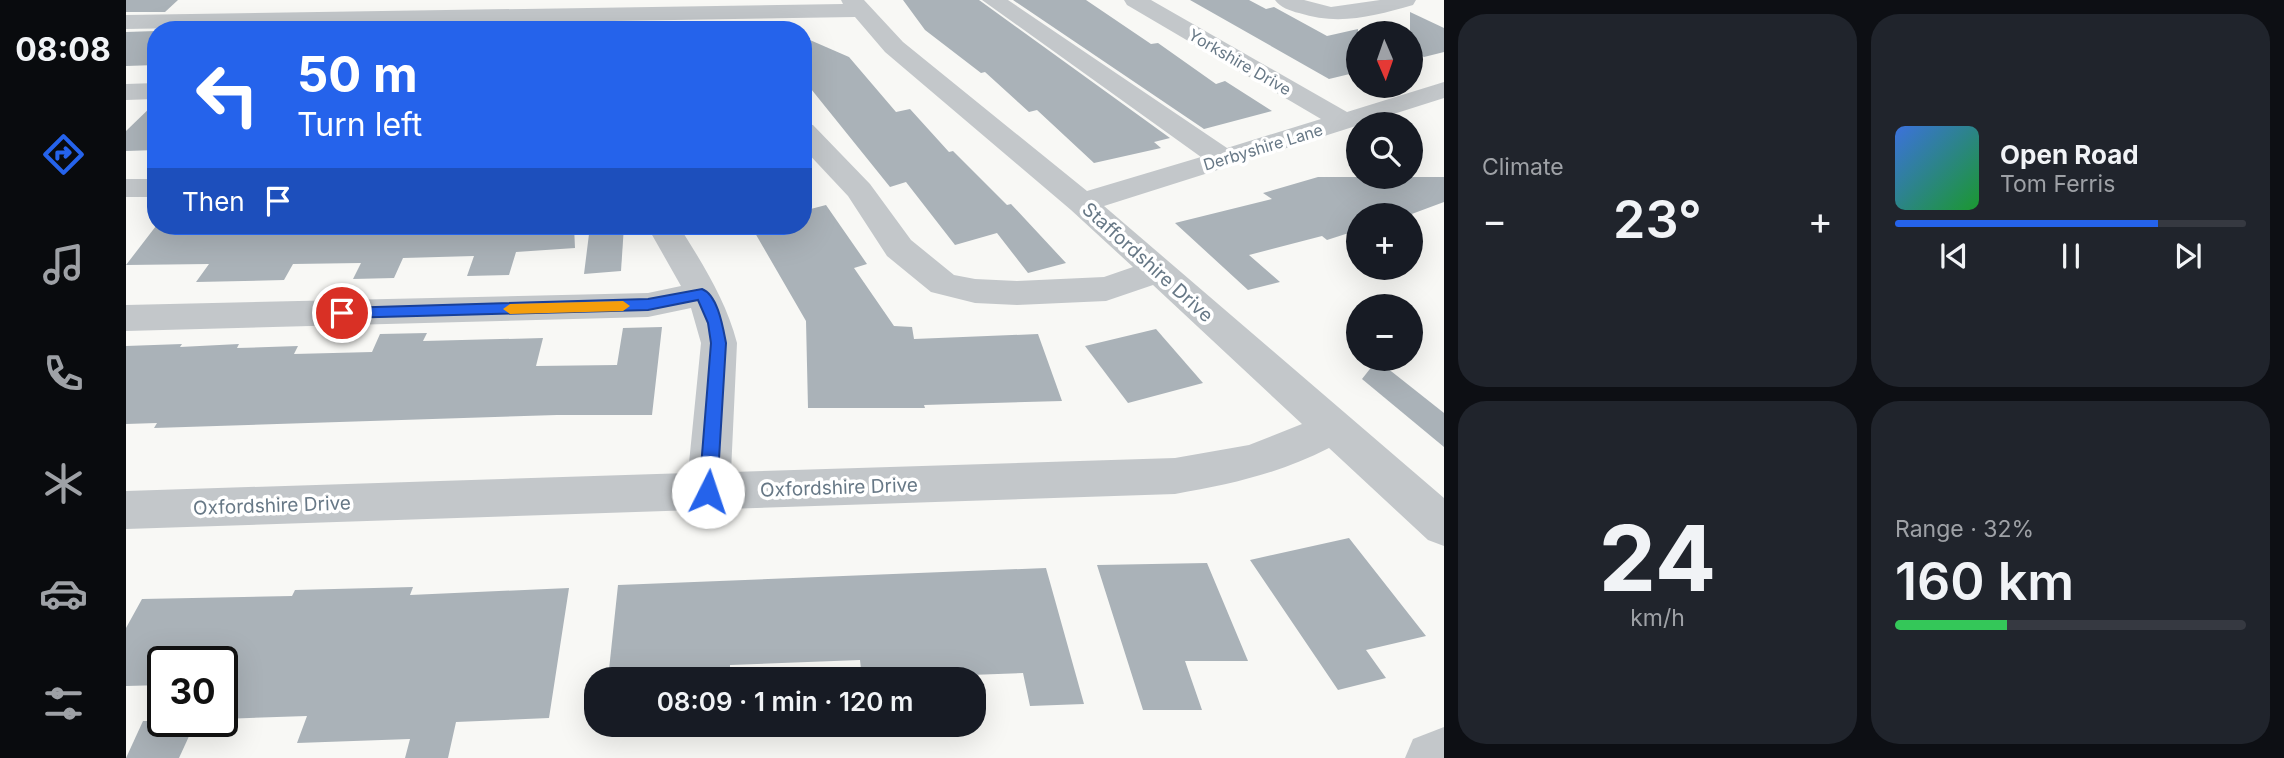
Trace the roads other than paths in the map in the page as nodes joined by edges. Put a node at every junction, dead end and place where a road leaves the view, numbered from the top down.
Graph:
1 (993, 0) edge
2 (1135, 0) edge
3 (1286, 0) edge
4 (1405, 0) edge
5 (855, 5) edge
6 (433, 21) edge
7 (126, 22) edge
8 (147, 22) edge
9 (1444, 90) edge
10 (126, 92) edge
11 (147, 92) edge
12 (1377, 112) edge
13 (1346, 122) joint
14 (812, 140) edge
15 (1223, 159) junction
16 (126, 188) edge
17 (147, 188) edge
18 (1082, 203) junction
19 (668, 235) edge
20 (1159, 271) junction
21 (702, 294) junction
22 (126, 318) edge
23 (1334, 427) junction
24 (708, 492) junction
25 (126, 509) edge
26 (1444, 526) edge
27 (1444, 754) edge
28 (1432, 758) edge

1 - 15 street
2 - 13 street, Yorkshire Drive
3 - 4 street
5 - 6 street
5 - 18 street, Staffordshire Drive
7 - 8 street
9 - 12 street, Derbyshire Lane
10 - 11 street
13 - 15 street, Derbyshire Lane
14 - 20 street
15 - 18 street, Derbyshire Lane
16 - 17 street
18 - 20 street, Staffordshire Drive
19 - 21 street
20 - 23 street, Staffordshire Drive
21 - 22 street
21 - 24 street
23 - 24 street, Oxfordshire Drive
23 - 26 street, Staffordshire Drive
24 - 25 street, Oxfordshire Drive
27 - 28 street

